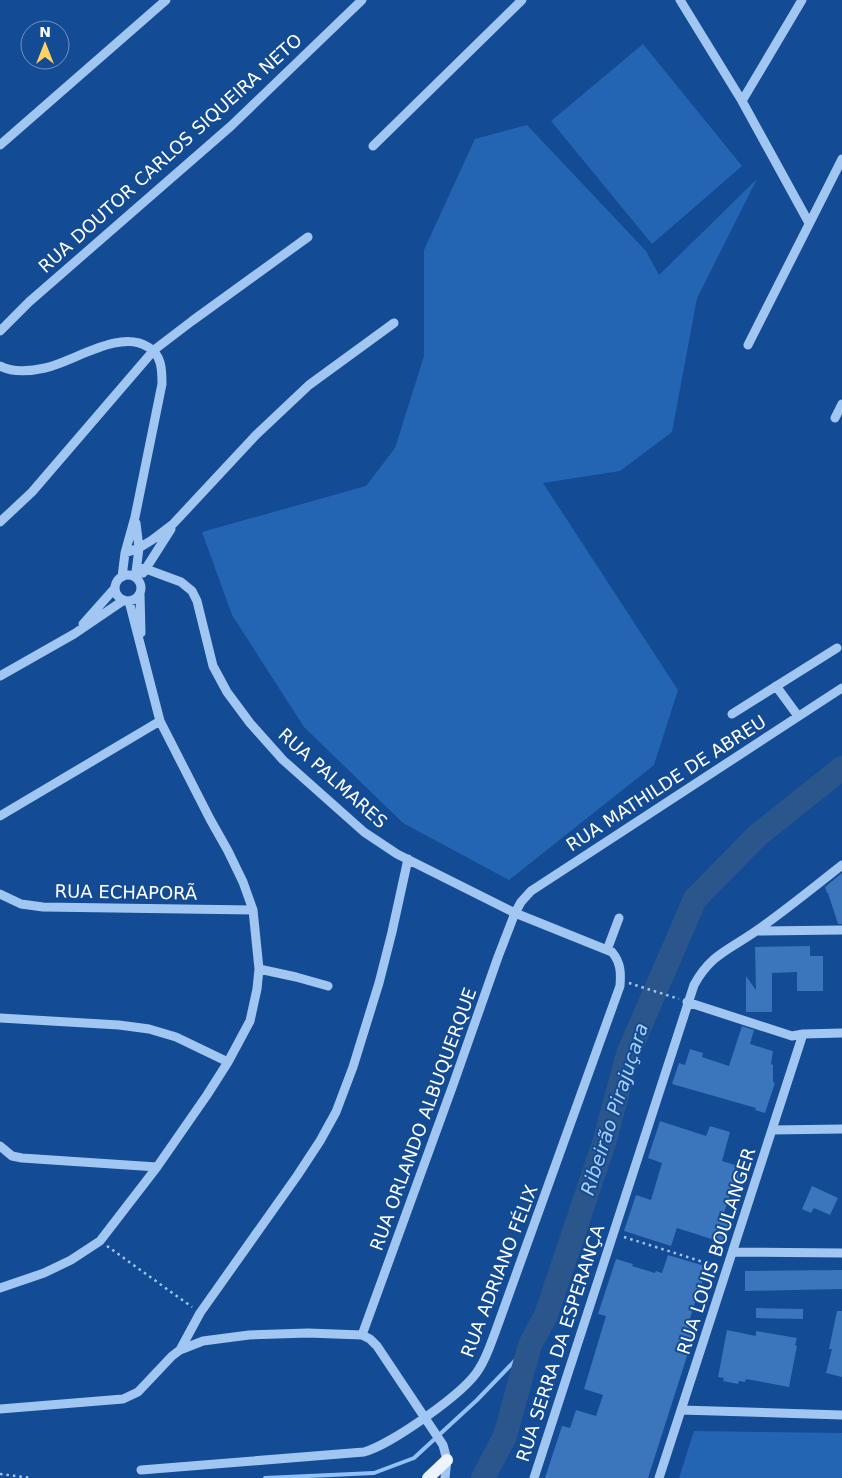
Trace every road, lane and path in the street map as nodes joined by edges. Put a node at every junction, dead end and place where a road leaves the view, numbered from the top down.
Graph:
1 (166, 0) edge
2 (362, 0) edge
3 (522, 0) edge
4 (680, 0) edge
5 (802, 0) edge
6 (742, 101) junction
7 (0, 145) edge
8 (373, 146) dead end
9 (842, 159) edge
10 (810, 223) junction
11 (308, 237) dead end
12 (394, 324) dead end
13 (0, 331) edge
14 (748, 345) dead end
15 (154, 350) junction
16 (0, 366) edge
17 (842, 404) edge
18 (835, 418) dead end
19 (135, 517) junction
20 (0, 522) edge
21 (173, 524) junction
22 (139, 548) junction
23 (126, 554) junction
24 (142, 568) junction
25 (122, 577) junction
26 (136, 578) junction
27 (115, 588) junction
28 (140, 594) junction
29 (126, 600) junction
30 (74, 634) junction
31 (142, 648) junction
32 (837, 648) dead end
33 (0, 676) edge
34 (776, 686) junction
35 (842, 688) edge
36 (732, 714) dead end
37 (798, 716) junction
38 (160, 721) junction
39 (0, 816) edge
40 (408, 859) junction
41 (842, 865) edge
42 (0, 894) edge
43 (253, 910) junction
44 (515, 913) junction
45 (620, 918) dead end
46 (842, 930) edge
47 (756, 931) junction
48 (609, 951) junction
49 (259, 969) junction
50 (633, 984) dead end
51 (328, 986) dead end
52 (674, 998) dead end
53 (687, 1002) junction
54 (0, 1018) edge
55 (842, 1033) edge
56 (802, 1034) junction
57 (228, 1062) junction
58 (842, 1129) edge
59 (772, 1130) junction
60 (0, 1146) edge
61 (157, 1167) junction
62 (613, 1233) junction
63 (100, 1241) junction
64 (733, 1252) junction
65 (842, 1253) edge
66 (727, 1269) junction
67 (0, 1288) edge
68 (200, 1312) junction
69 (362, 1335) junction
70 (180, 1350) junction
71 (0, 1409) edge
72 (681, 1410) junction
73 (842, 1415) edge
74 (427, 1419) junction
75 (444, 1469) edge
76 (141, 1470) dead end
77 (0, 1474) edge
78 (32, 1478) edge
79 (428, 1478) edge
80 (534, 1478) edge
81 (659, 1478) edge

1 - 7 street
2 - 13 street, RUA DOUTOR CARLOS SIQUEIRA NETO
3 - 8 street
4 - 6 street
5 - 6 street
6 - 10 street
9 - 10 street
10 - 14 street
11 - 15 street
12 - 21 street
15 - 16 street
15 - 19 street
15 - 20 street
17 - 18 street
19 - 22 street
19 - 23 street
21 - 22 street
21 - 24 street
22 - 23 street
22 - 24 street
23 - 25 street
24 - 26 street
24 - 40 street, RUA PALMARES
25 - 26 street
25 - 27 street
26 - 28 street
27 - 29 street
27 - 30 street
28 - 29 street
28 - 31 street
29 - 30 street
29 - 31 street
30 - 33 street
31 - 38 street
32 - 34 street
34 - 36 street
34 - 37 street
35 - 37 street, RUA MATHILDE DE ABREU
37 - 44 street, RUA MATHILDE DE ABREU
38 - 39 street
38 - 43 street
40 - 44 street, RUA PALMARES
40 - 68 street
41 - 47 street, RUA SERRA DA ESPERANÇA
42 - 43 street, RUA ECHAPORÃ
43 - 49 street
44 - 48 street, RUA PALMARES
44 - 69 street, RUA ORLANDO ALBUQUERQUE
45 - 48 street
46 - 47 street
47 - 53 street, RUA SERRA DA ESPERANÇA
48 - 74 street, RUA ADRIANO FÉLIX
49 - 51 street
49 - 57 street
50 - 52 path
53 - 56 street
53 - 62 street, RUA SERRA DA ESPERANÇA
54 - 57 street
55 - 56 street
56 - 59 street, RUA LOUIS BOULANGER
57 - 61 street
58 - 59 street
59 - 64 street, RUA LOUIS BOULANGER
60 - 61 street
61 - 63 street
62 - 66 path
62 - 80 street, RUA SERRA DA ESPERANÇA
63 - 67 street
63 - 68 path
64 - 65 street
64 - 66 street, RUA LOUIS BOULANGER
66 - 72 street, RUA LOUIS BOULANGER
68 - 70 street
69 - 70 street
69 - 74 street
70 - 71 street
72 - 73 street
72 - 81 street, RUA LOUIS BOULANGER
74 - 75 street
74 - 76 street, RUA ADRIANO FÉLIX
75 - 79 main road
77 - 78 path

